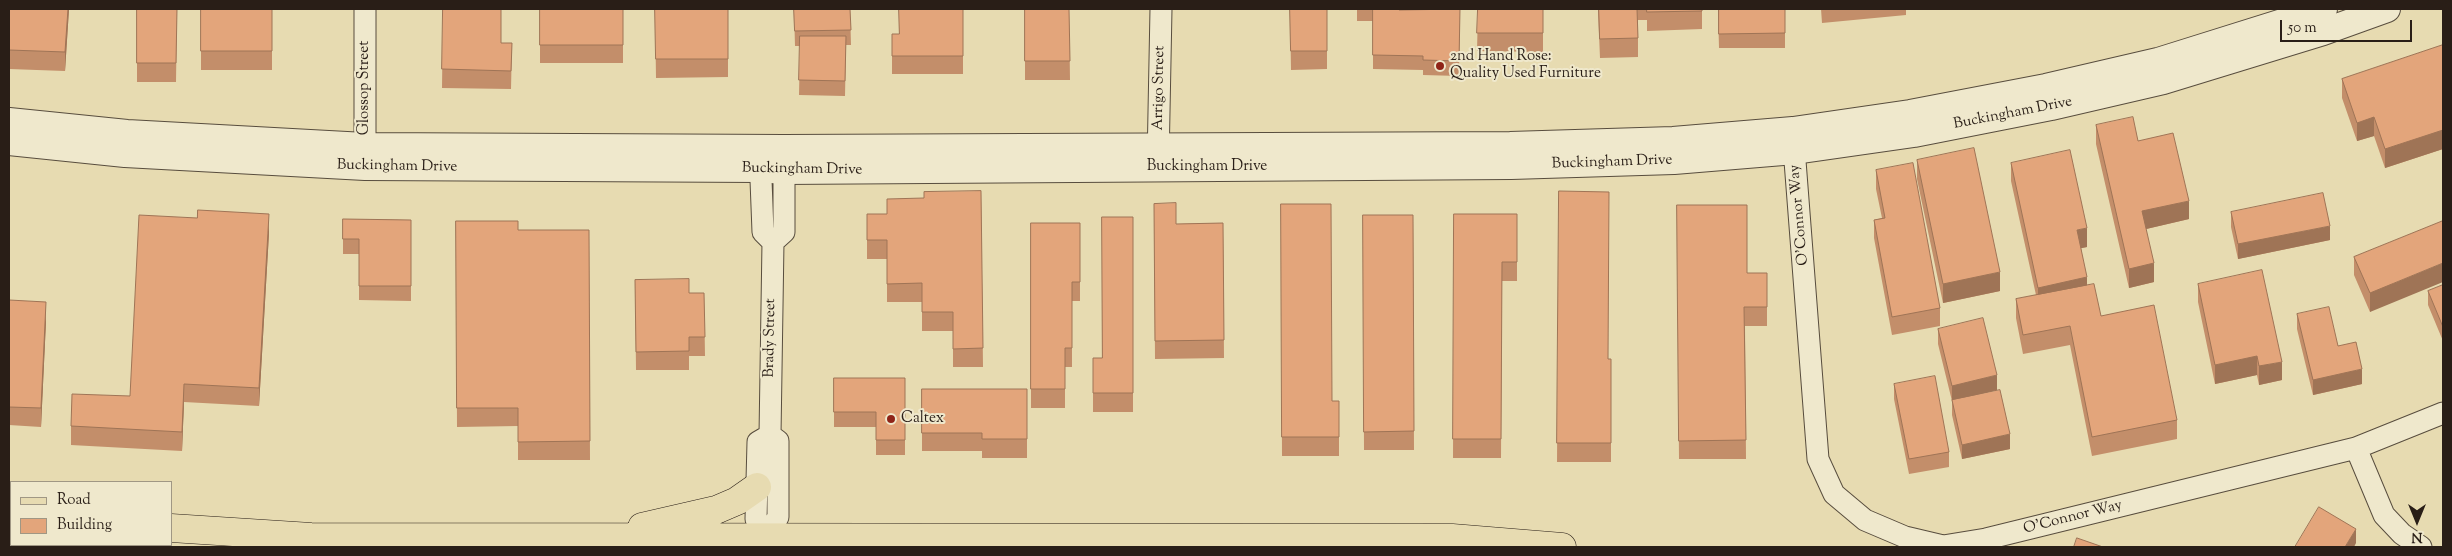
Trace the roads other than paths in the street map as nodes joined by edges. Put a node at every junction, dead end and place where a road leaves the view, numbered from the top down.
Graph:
1 (365, 9) edge
2 (1161, 9) edge
3 (2324, 9) edge
4 (2387, 9) edge
5 (9, 121) edge
6 (1794, 141) junction
7 (9, 142) edge
8 (365, 157) junction
9 (1158, 157) junction
10 (772, 159) junction
11 (2443, 413) edge
12 (770, 434) junction
13 (2356, 448) junction
14 (757, 487) junction
15 (172, 528) edge
16 (597, 538) junction
17 (766, 544) edge
18 (1562, 547) edge
19 (2421, 547) edge

1 - 8 street, Glossop Street
2 - 9 street, Arrigo Street
3 - 6 street, Buckingham Drive
4 - 6 street, Buckingham Drive
5 - 8 street, Buckingham Drive
6 - 9 street, Buckingham Drive
6 - 13 street, O'Connor Way
7 - 8 street, Buckingham Drive
8 - 10 street, Buckingham Drive
9 - 10 street, Buckingham Drive
10 - 12 street, Brady Street
11 - 13 street, O'Connor Way
12 - 14 street
12 - 17 street, Brady Street
13 - 19 street
14 - 16 main road
14 - 17 street
15 - 16 main road
16 - 17 main road
17 - 18 main road

